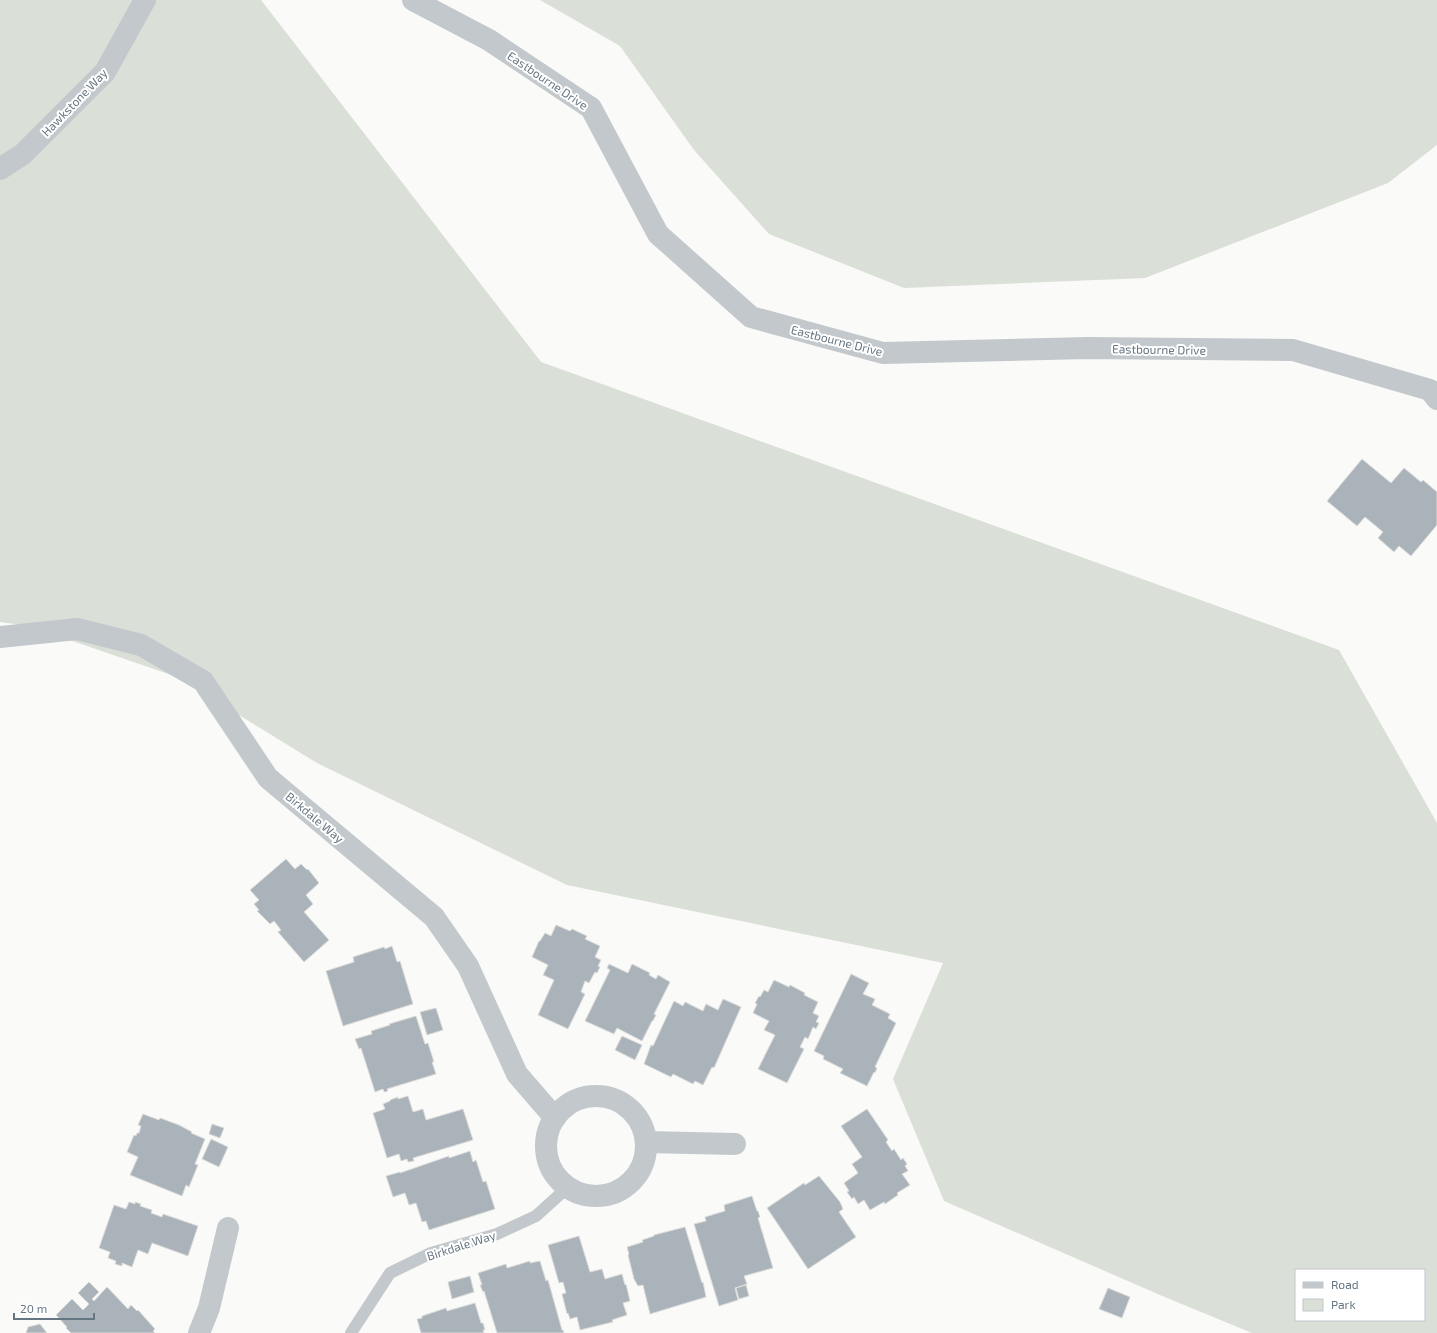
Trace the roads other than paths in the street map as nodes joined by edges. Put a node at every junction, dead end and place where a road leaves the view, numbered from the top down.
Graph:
1 (145, 0) edge
2 (413, 0) edge
3 (0, 169) edge
4 (1435, 390) edge
5 (0, 637) edge
6 (555, 1118) junction
7 (646, 1142) junction
8 (735, 1144) dead end
9 (568, 1187) junction
10 (228, 1228) dead end
11 (199, 1333) edge
12 (351, 1333) edge

1 - 3 street, Hawkstone Way
2 - 4 street, Eastbourne Drive
5 - 6 street, Birkdale Way
6 - 7 street
6 - 9 street
7 - 8 street
7 - 9 street
9 - 12 lane, Birkdale Way
10 - 11 street

